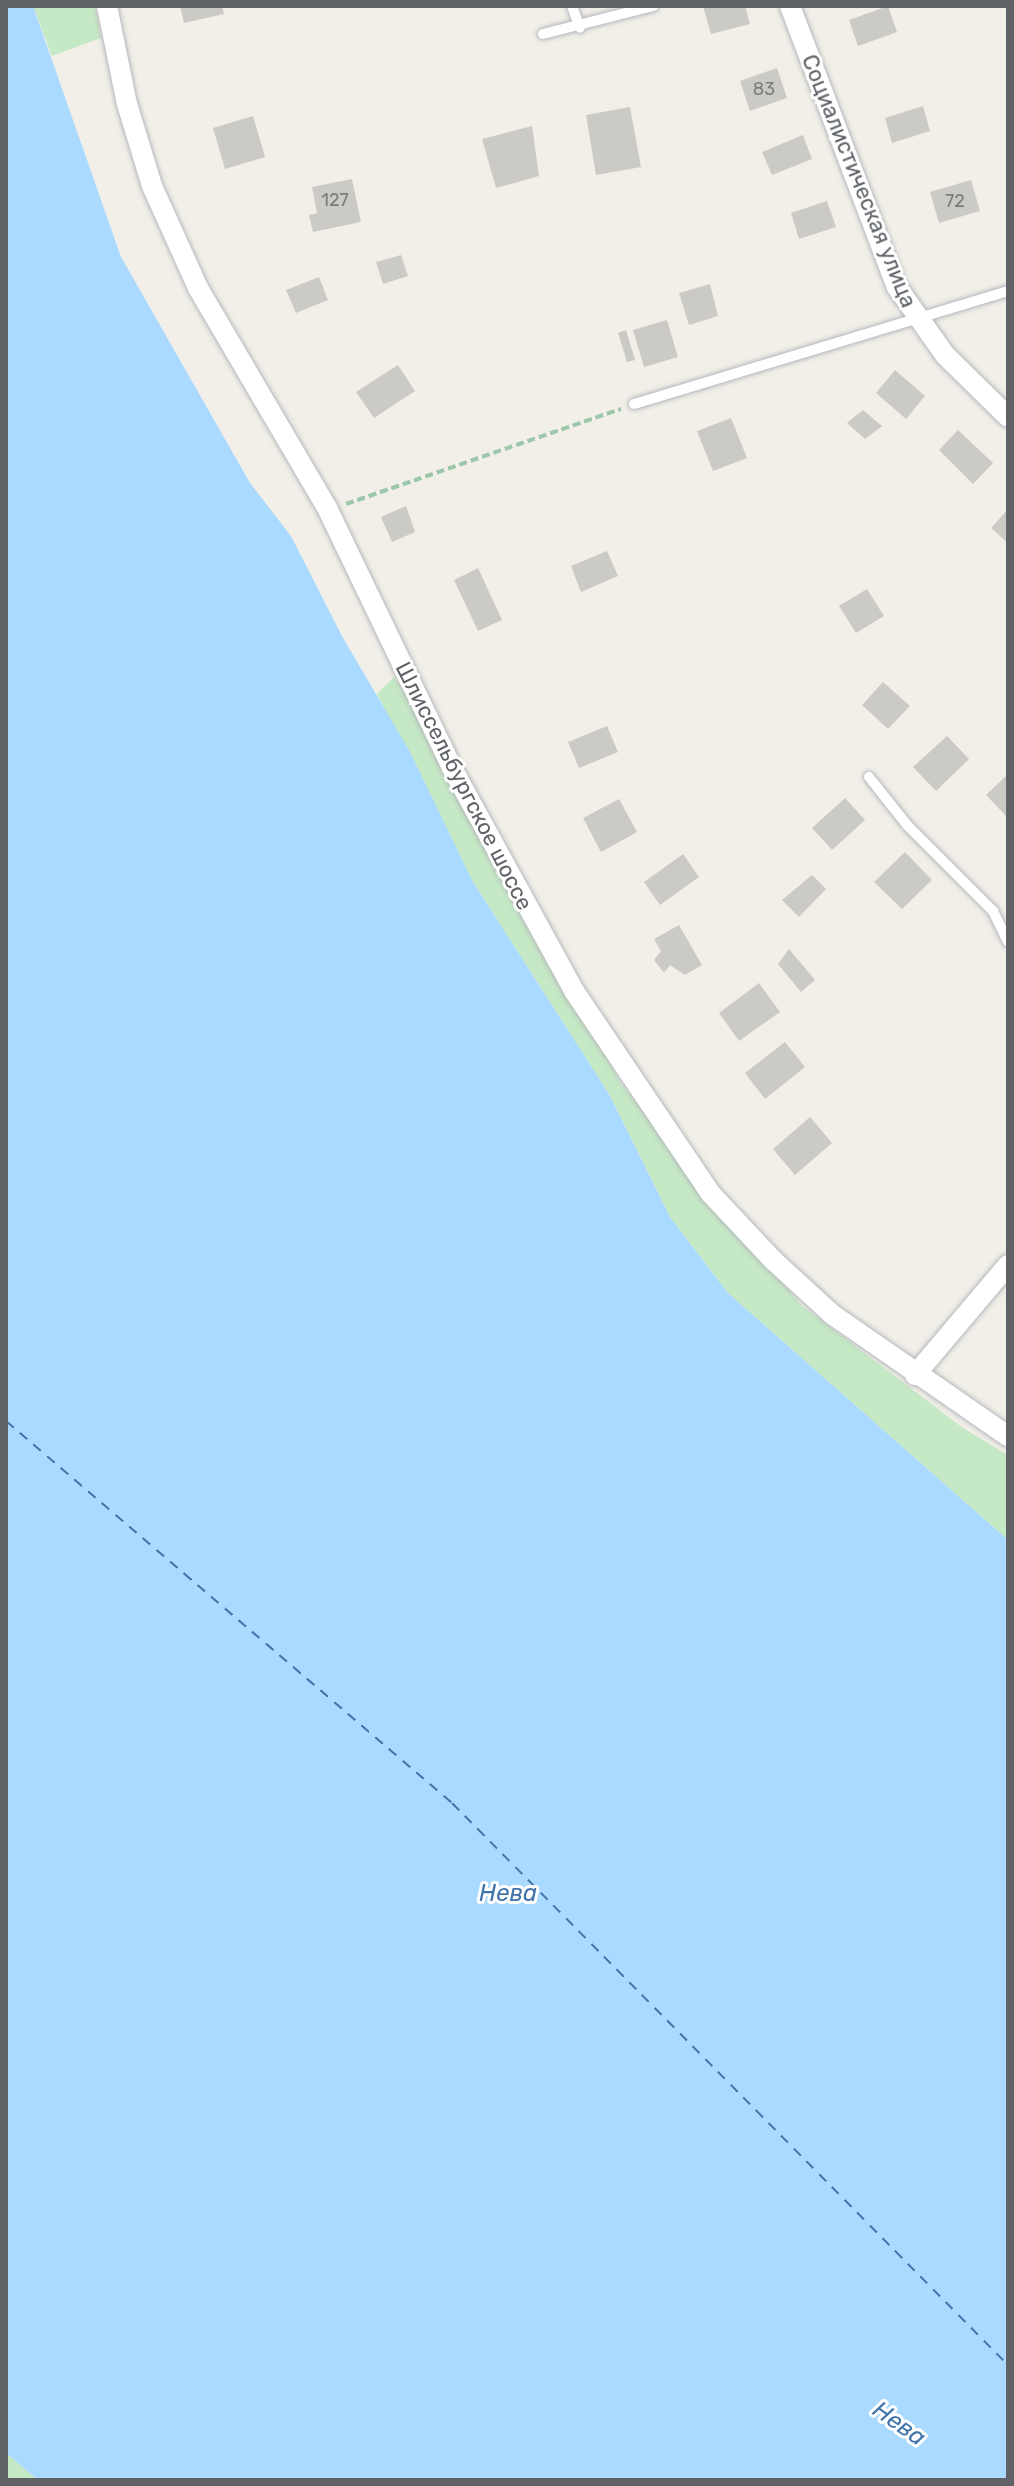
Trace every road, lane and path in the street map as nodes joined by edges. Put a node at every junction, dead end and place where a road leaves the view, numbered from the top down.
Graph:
1 (107, 6) edge
2 (572, 6) edge
3 (653, 6) edge
4 (790, 6) edge
5 (580, 28) junction
6 (543, 34) dead end
7 (1008, 291) edge
8 (916, 322) junction
9 (634, 404) joint
10 (1008, 417) edge
11 (328, 510) junction
12 (869, 777) dead end
13 (1008, 942) edge
14 (1008, 1265) edge
15 (915, 1375) junction
16 (1008, 1436) edge

1 - 11 street, Шлиссельбургское шоссе
2 - 5 lane
3 - 5 lane
4 - 8 street, Социалистическая улица
5 - 6 lane
7 - 8 lane
8 - 9 lane
8 - 10 street, Социалистическая улица
9 - 11 path
11 - 15 street, Шлиссельбургское шоссе
12 - 13 lane
14 - 15 street
15 - 16 street, Шлиссельбургское шоссе

